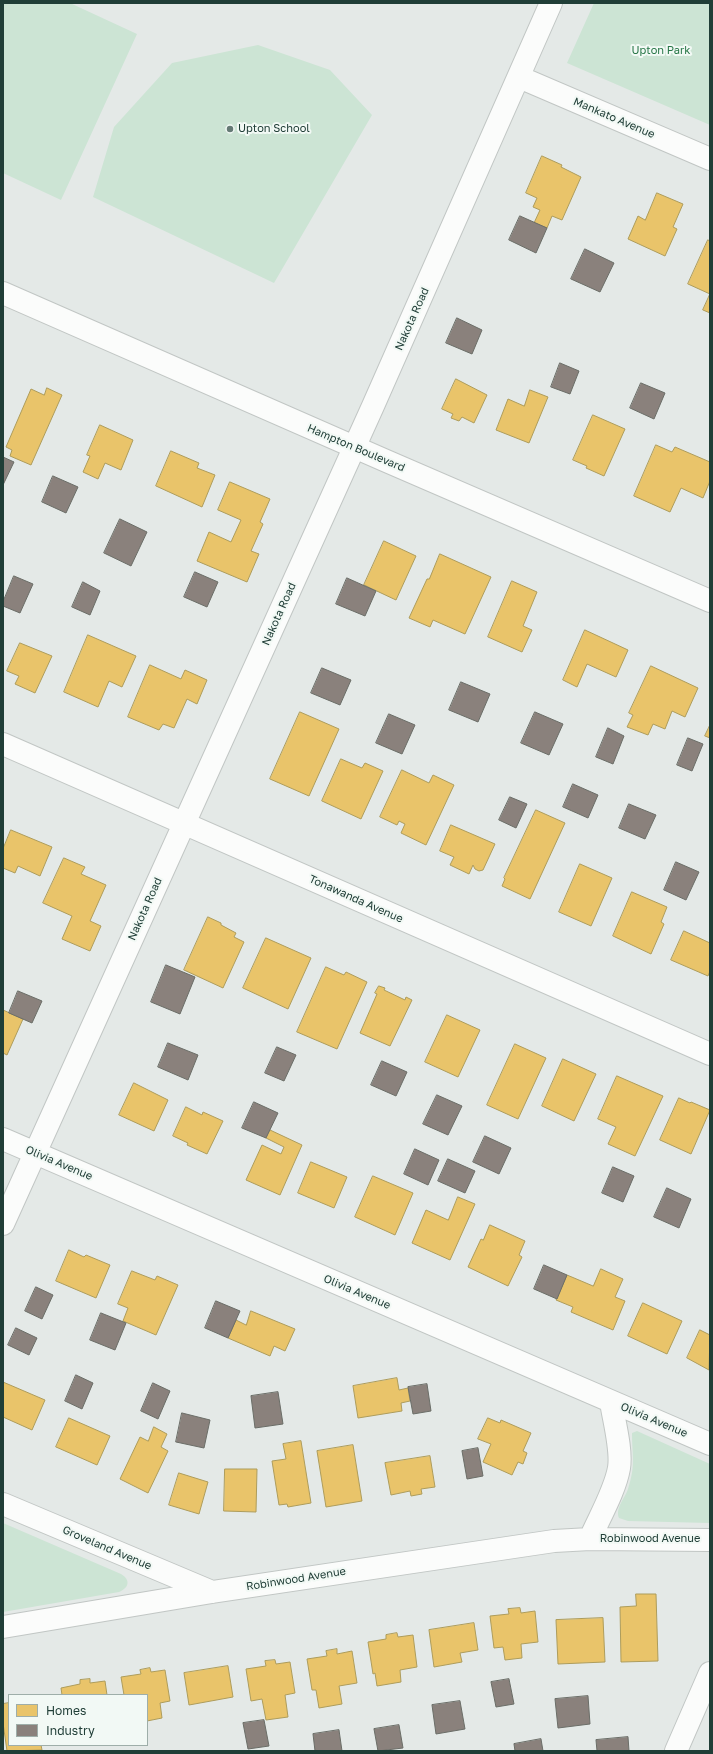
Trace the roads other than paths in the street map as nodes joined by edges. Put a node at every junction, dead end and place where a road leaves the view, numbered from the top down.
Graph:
1 (551, 3) edge
2 (519, 76) junction
3 (710, 159) edge
4 (3, 293) edge
5 (354, 447) junction
6 (710, 601) edge
7 (3, 744) edge
8 (184, 824) junction
9 (710, 1054) edge
10 (3, 1139) edge
11 (35, 1154) junction
12 (3, 1224) edge
13 (611, 1402) junction
14 (710, 1444) edge
15 (3, 1504) edge
16 (590, 1539) junction
17 (710, 1540) edge
18 (212, 1592) junction
19 (3, 1627) edge
20 (710, 1673) edge
21 (676, 1751) edge

1 - 2 street, Nakota Road
2 - 3 street, Mankato Avenue
2 - 5 street, Nakota Road
4 - 5 street, Hampton Boulevard
5 - 6 street, Hampton Boulevard
5 - 8 street, Nakota Road
7 - 8 street, Tonawanda Avenue
8 - 9 street, Tonawanda Avenue
8 - 11 street, Nakota Road
10 - 11 street, Olivia Avenue
11 - 12 street, Nakota Road
11 - 13 street, Olivia Avenue
13 - 14 street, Olivia Avenue
13 - 16 street, Robinwood Avenue
15 - 18 street, Groveland Avenue
16 - 17 street, Robinwood Avenue
16 - 18 street, Robinwood Avenue
18 - 19 street, Robinwood Avenue
20 - 21 street

